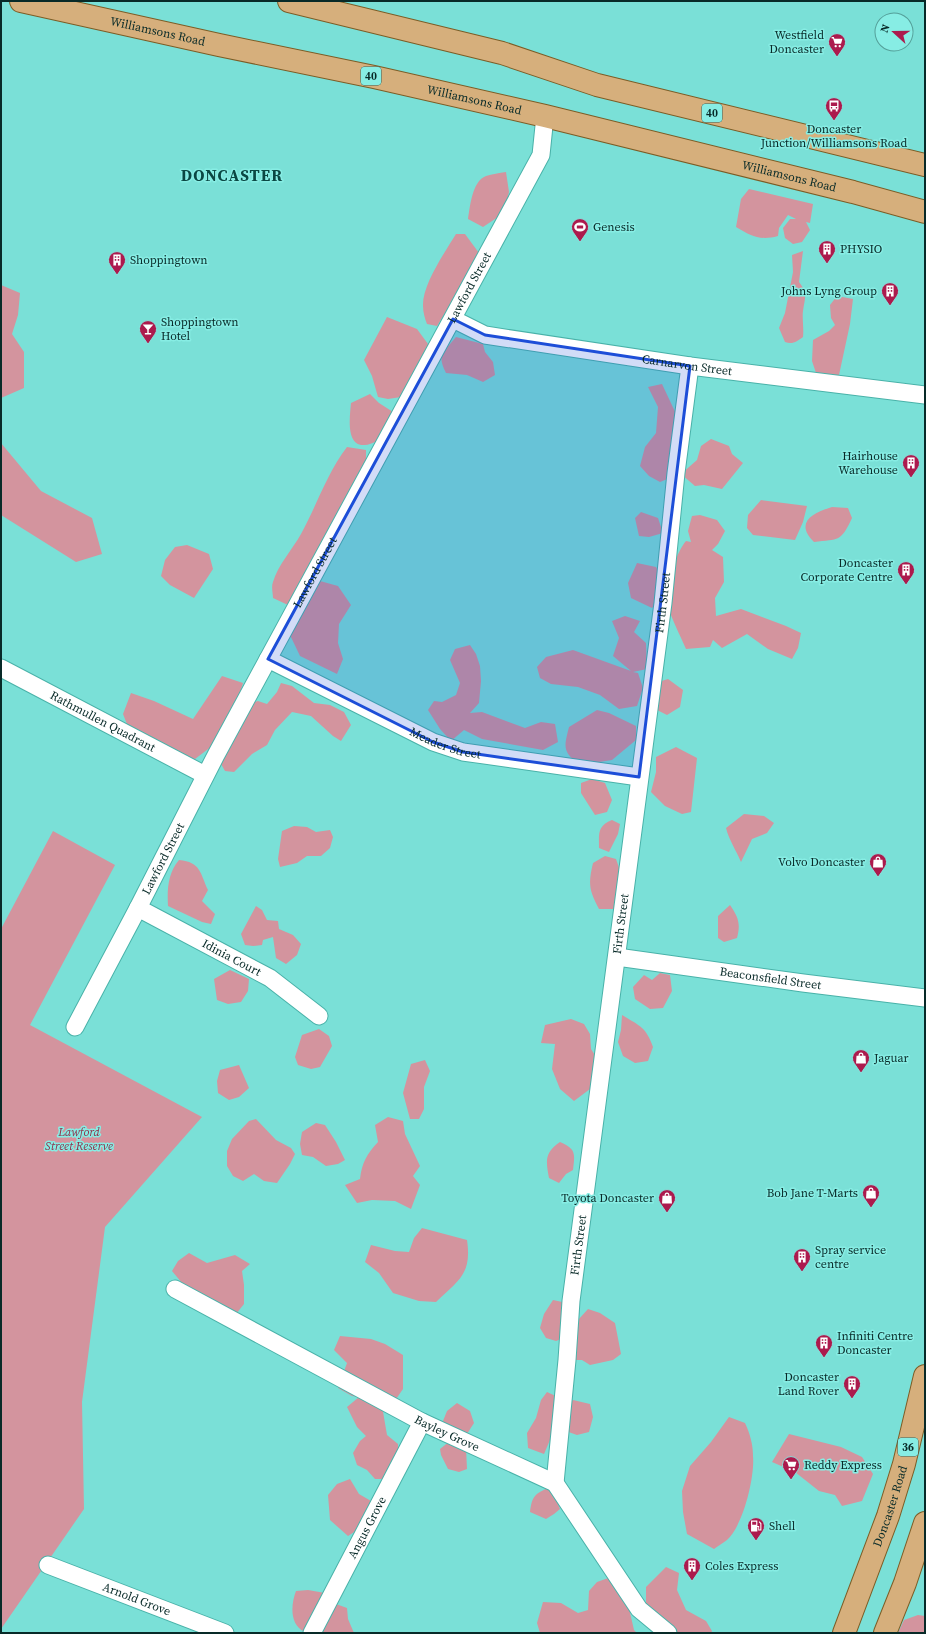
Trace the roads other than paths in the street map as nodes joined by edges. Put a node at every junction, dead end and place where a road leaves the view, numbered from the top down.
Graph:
1 (21, 1) edge
2 (289, 1) edge
3 (545, 116) junction
4 (925, 165) edge
5 (925, 212) edge
6 (453, 318) junction
7 (690, 366) junction
8 (925, 395) edge
9 (268, 659) junction
10 (1, 668) edge
11 (205, 775) junction
12 (639, 777) junction
13 (138, 908) junction
14 (617, 957) junction
15 (925, 998) edge
16 (319, 1016) dead end
17 (75, 1027) dead end
18 (175, 1289) dead end
19 (925, 1376) edge
20 (422, 1422) junction
21 (555, 1483) junction
22 (925, 1522) edge
23 (48, 1565) dead end
24 (225, 1633) edge
25 (312, 1633) edge
26 (668, 1633) edge
27 (844, 1633) edge
28 (885, 1633) edge

1 - 3 main road, Williamsons Road / 40
2 - 4 main road, 40
3 - 5 main road, Williamsons Road / 40
3 - 6 street, Lawford Street
6 - 7 street, Carnarvon Street
6 - 9 street, Lawford Street
7 - 8 street, Carnarvon Street
7 - 12 street, Firth Street
9 - 11 street, Lawford Street
9 - 12 street, Meader Street
10 - 11 street, Rathmullen Quadrant
11 - 13 street, Lawford Street
12 - 14 street, Firth Street
13 - 16 street, Idinia Court
13 - 17 street, Lawford Street
14 - 15 street, Beaconsfield Street
14 - 21 street, Firth Street
18 - 20 street, Bayley Grove
19 - 27 main road, Doncaster Road / 36
20 - 21 street, Bayley Grove
20 - 25 street, Angus Grove
21 - 26 street
22 - 28 main road
23 - 24 street, Arnold Grove

